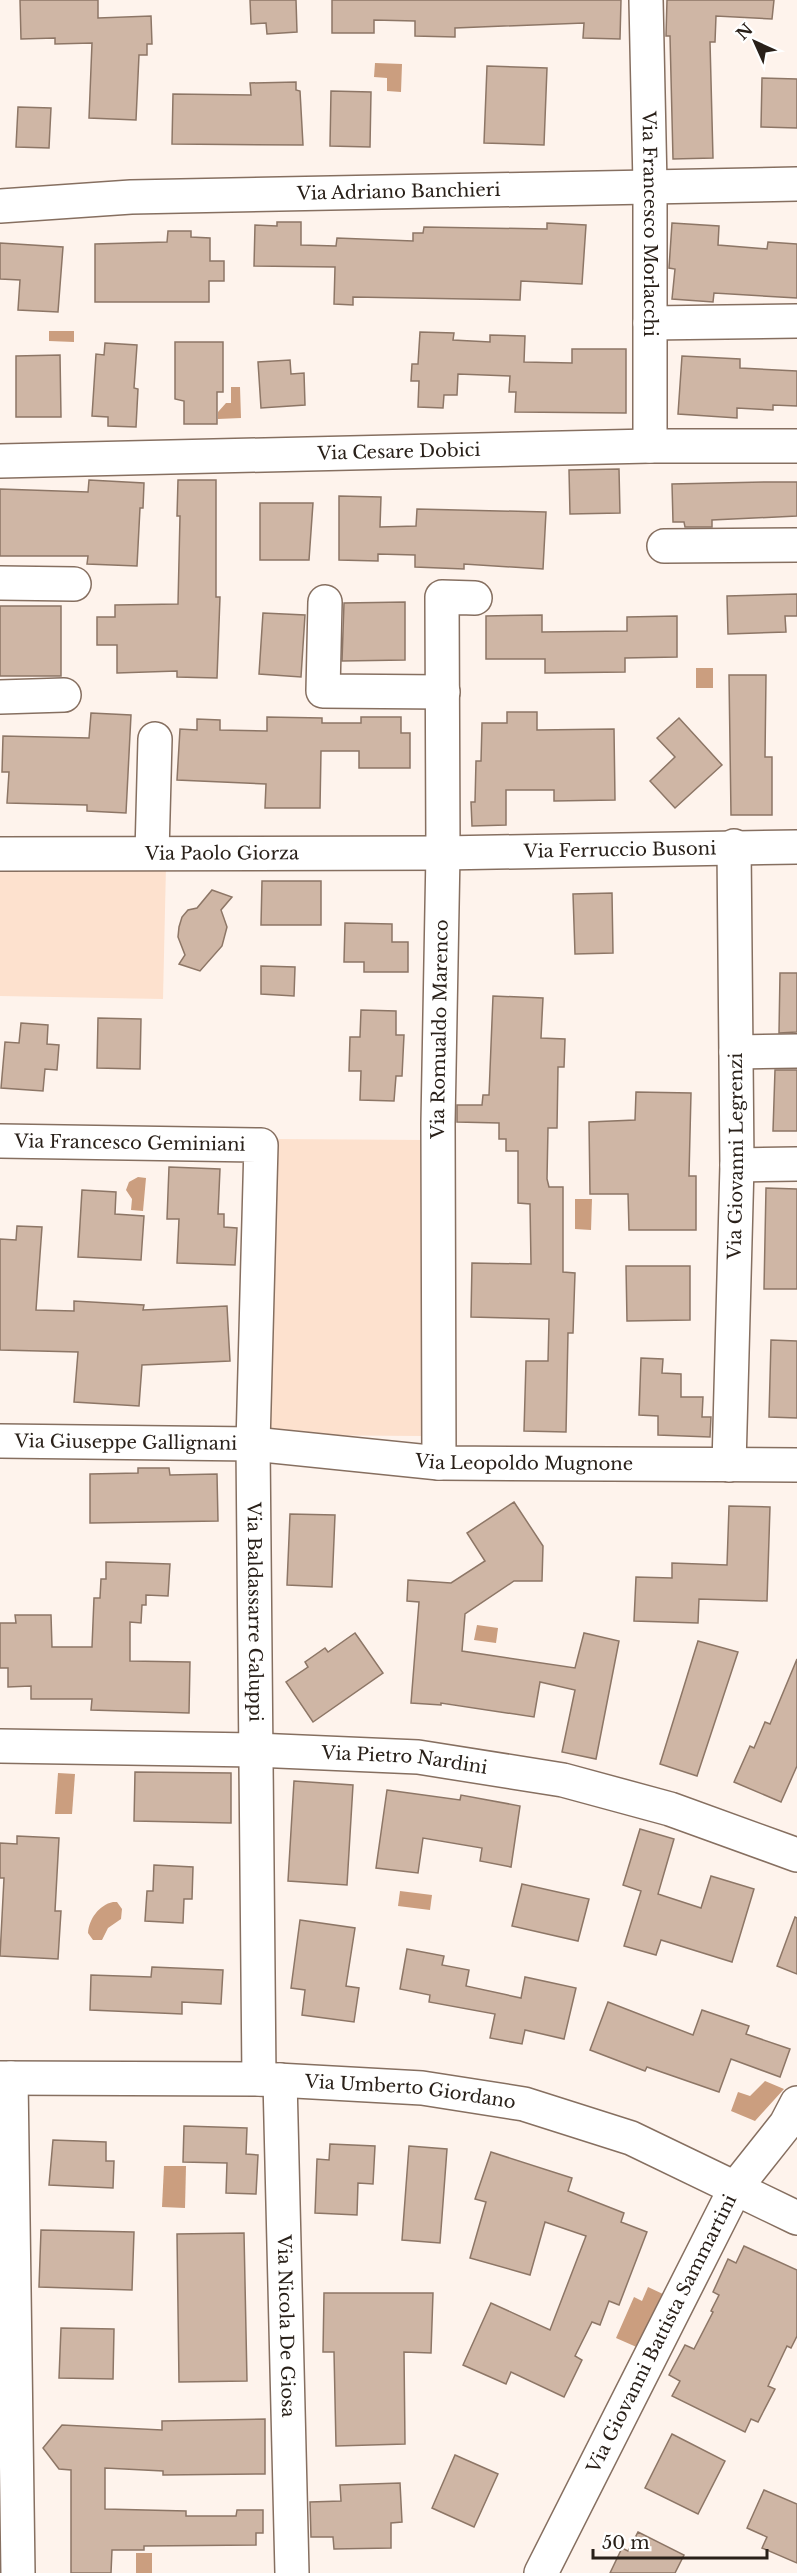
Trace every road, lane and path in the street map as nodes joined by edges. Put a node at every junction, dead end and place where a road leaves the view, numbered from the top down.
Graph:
1 (646, 0) edge
2 (797, 184) edge
3 (650, 185) junction
4 (0, 206) edge
5 (797, 321) edge
6 (650, 323) junction
7 (650, 446) junction
8 (797, 447) edge
9 (0, 461) edge
10 (797, 545) edge
11 (664, 546) dead end
12 (0, 583) edge
13 (74, 584) dead end
14 (475, 598) dead end
15 (325, 602) dead end
16 (442, 692) junction
17 (64, 694) dead end
18 (0, 697) edge
19 (155, 738) dead end
20 (734, 846) junction
21 (797, 847) edge
22 (152, 853) junction
23 (443, 853) junction
24 (0, 854) edge
25 (797, 1051) edge
26 (736, 1052) junction
27 (0, 1141) edge
28 (261, 1144) joint
29 (797, 1164) edge
30 (737, 1165) junction
31 (0, 1441) edge
32 (253, 1444) junction
33 (439, 1463) junction
34 (729, 1465) junction
35 (797, 1465) edge
36 (0, 1746) edge
37 (255, 1750) junction
38 (797, 1854) edge
39 (6, 2078) edge
40 (269, 2080) junction
41 (797, 2103) edge
42 (736, 2187) junction
43 (797, 2218) edge
44 (18, 2573) edge
45 (292, 2573) edge
46 (541, 2573) edge

1 - 3 street, Via Francesco Morlacchi
2 - 3 street, Via Adriano Banchieri
3 - 4 street, Via Adriano Banchieri
3 - 6 street, Via Francesco Morlacchi
5 - 6 street
6 - 7 street, Via Francesco Morlacchi
7 - 8 street, Via Cesare Dobici
7 - 9 street, Via Cesare Dobici
10 - 11 street
12 - 13 street
14 - 16 street, Via Romualdo Marenco
15 - 16 street
16 - 23 street, Via Romualdo Marenco
17 - 18 street
19 - 22 street
20 - 21 street, Via Ferruccio Busoni
20 - 23 street, Via Ferruccio Busoni
20 - 26 street, Via Giovanni Legrenzi
22 - 23 street, Via Paolo Giorza
22 - 24 street, Via Paolo Giorza
23 - 33 street, Via Romualdo Marenco
25 - 26 street
26 - 30 street, Via Giovanni Legrenzi
27 - 28 street, Via Francesco Geminiani
28 - 32 street, Via Baldassarre Galuppi
29 - 30 street
30 - 34 street, Via Giovanni Legrenzi
31 - 32 street, Via Giuseppe Gallignani
32 - 33 street, Via Leopoldo Mugnone
32 - 37 street, Via Baldassarre Galuppi
33 - 34 street, Via Leopoldo Mugnone
34 - 35 street, Via Leopoldo Mugnone
36 - 37 street, Via Pietro Nardini
37 - 38 street, Via Pietro Nardini
37 - 40 street, Via Baldassarre Galuppi
39 - 40 street, Via Umberto Giordano
39 - 44 street
40 - 42 street, Via Umberto Giordano
40 - 45 street, Via Nicola De Giosa
41 - 42 street, Via Giovanni Battista Sammartini
42 - 43 street, Via Umberto Giordano
42 - 46 street, Via Giovanni Battista Sammartini

